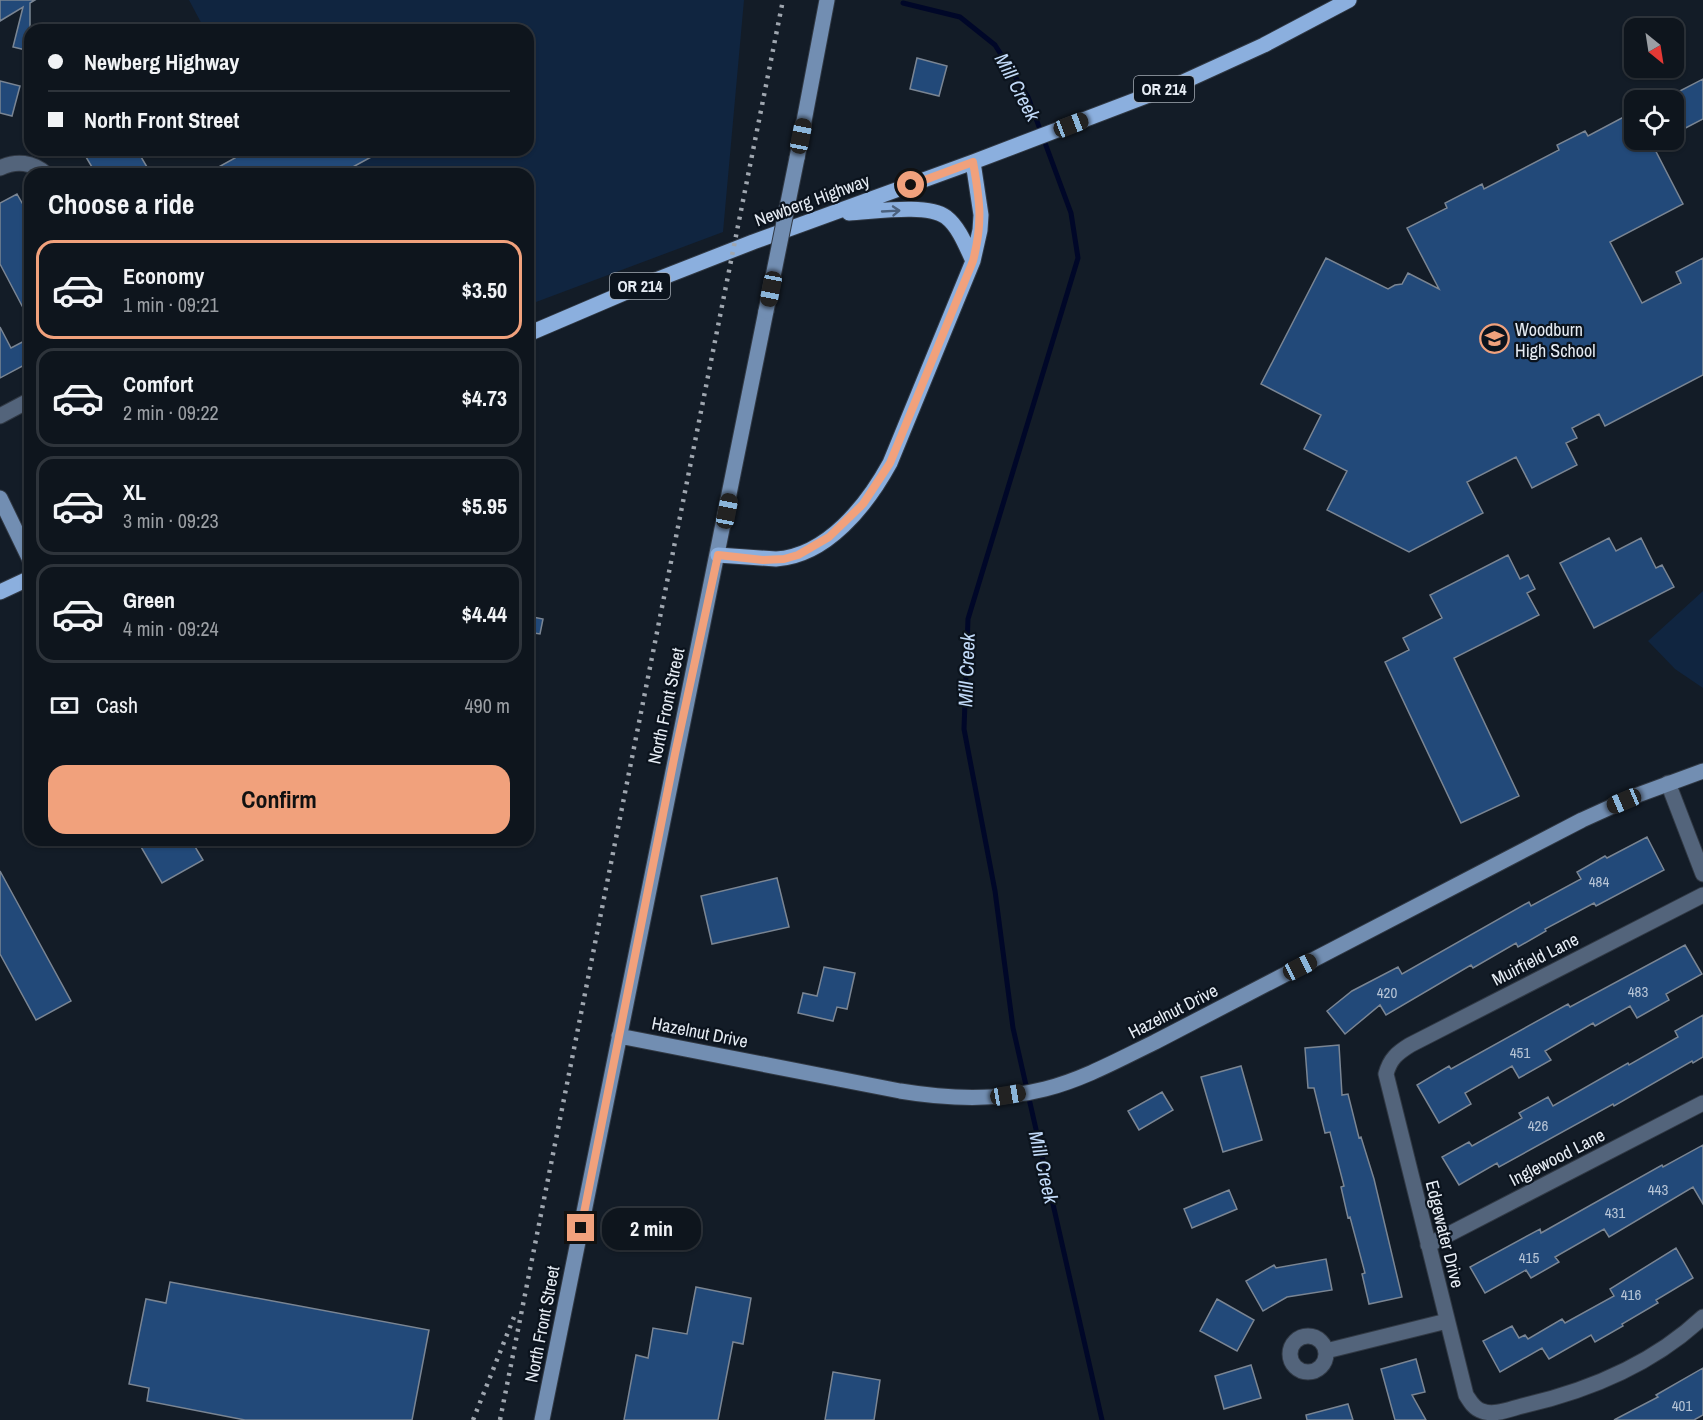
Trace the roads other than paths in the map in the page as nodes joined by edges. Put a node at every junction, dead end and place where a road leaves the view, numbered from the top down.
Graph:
1 (827, 0) edge
2 (1349, 0) edge
3 (973, 162) junction
4 (0, 168) edge
5 (37, 168) edge
6 (832, 214) junction
7 (973, 261) junction
8 (534, 331) edge
9 (24, 403) edge
10 (0, 416) edge
11 (0, 498) edge
12 (24, 548) edge
13 (718, 555) junction
14 (24, 581) edge
15 (0, 592) edge
16 (1703, 771) edge
17 (1668, 783) junction
18 (1703, 874) edge
19 (1703, 895) edge
20 (619, 1036) junction
21 (1389, 1062) joint
22 (1703, 1103) edge
23 (1428, 1245) junction
24 (1703, 1317) edge
25 (1447, 1321) junction
26 (1326, 1351) dead end
27 (542, 1420) edge

1 - 13 main road, North Front Street, bridge
2 - 3 main road, Newberg Highway / OR 214
3 - 6 main road, Newberg Highway / OR 214
3 - 7 main road
4 - 5 street
6 -> 7 main road
6 - 8 main road, Newberg Highway / OR 214
7 - 13 main road
9 - 10 street
11 - 12 main road
13 - 20 main road, North Front Street
14 - 15 main road
16 - 17 main road, Hazelnut Drive
17 - 18 street
17 - 20 main road, Hazelnut Drive
19 - 21 street, Muirfield Lane
20 - 27 main road, North Front Street
21 - 23 street, Edgewater Drive
22 - 23 street, Inglewood Lane
23 - 25 street, Edgewater Drive
24 - 25 street, Edgewater Drive
25 - 26 street

